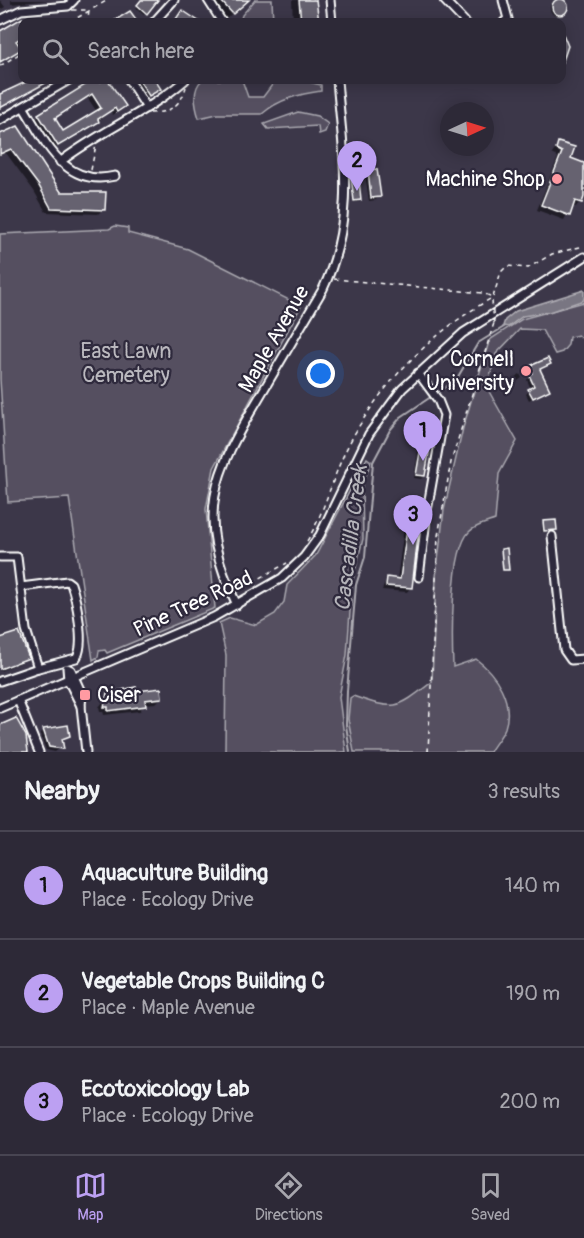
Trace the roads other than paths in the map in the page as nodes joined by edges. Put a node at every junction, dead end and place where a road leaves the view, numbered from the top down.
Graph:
1 (74, 0) edge
2 (174, 0) edge
3 (208, 0) edge
4 (330, 0) edge
5 (444, 0) edge
6 (503, 0) edge
7 (158, 18) edge
8 (219, 18) edge
9 (332, 18) edge
10 (461, 18) edge
11 (508, 18) edge
12 (0, 20) edge
13 (63, 84) edge
14 (131, 84) edge
15 (183, 84) edge
16 (337, 84) edge
17 (24, 108) junction
18 (146, 111) junction
19 (0, 120) edge
20 (60, 162) junction
21 (115, 176) dead end
22 (584, 257) edge
23 (418, 373) junction
24 (552, 536) dead end
25 (0, 557) edge
26 (419, 577) dead end
27 (21, 587) junction
28 (237, 605) junction
29 (584, 659) edge
30 (65, 665) junction
31 (38, 668) junction
32 (72, 678) junction
33 (0, 681) edge
34 (18, 700) junction
35 (0, 708) edge
36 (39, 752) edge
37 (86, 752) edge

1 - 12 street
2 - 7 street
3 - 8 street
4 - 9 street
5 - 10 street
6 - 11 street
13 - 17 street
14 - 18 street
15 - 18 street
16 - 28 street, Maple Avenue
17 - 19 street
17 - 20 street
18 - 20 street
20 - 21 street
22 - 23 street, Pine Tree Road
23 - 26 street
23 - 28 street, Pine Tree Road
24 - 29 street
25 - 27 street
27 - 30 street
27 - 31 street
28 - 32 street, Pine Tree Road
30 - 31 street
30 - 32 street
31 - 33 street
32 - 34 street, Pine Tree Road
32 - 37 street
34 - 35 street, Pine Tree Road
34 - 36 street

